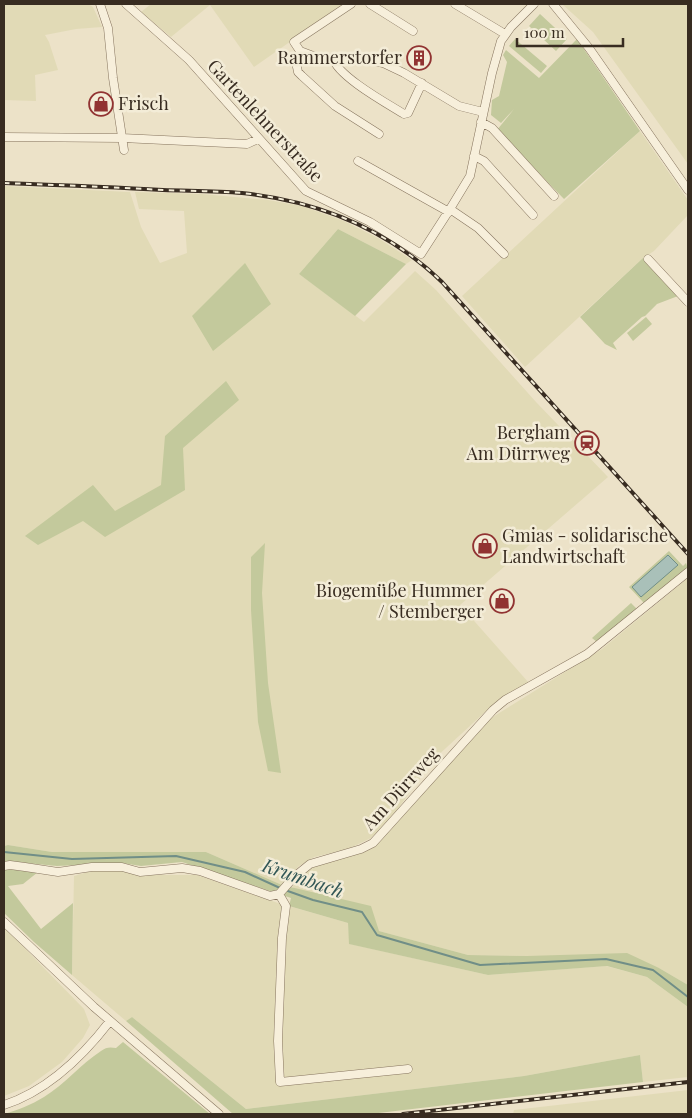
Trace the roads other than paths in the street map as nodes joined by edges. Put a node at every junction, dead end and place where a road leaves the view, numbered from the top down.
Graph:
1 (100, 4) edge
2 (126, 4) edge
3 (350, 4) edge
4 (370, 4) edge
5 (455, 4) edge
6 (534, 4) edge
7 (553, 4) edge
8 (413, 31) dead end
9 (505, 34) junction
10 (300, 51) junction
11 (332, 58) junction
12 (422, 83) junction
13 (483, 112) junction
14 (481, 122) junction
15 (379, 134) dead end
16 (4, 137) edge
17 (122, 138) junction
18 (258, 139) junction
19 (124, 150) dead end
20 (474, 156) junction
21 (358, 161) dead end
22 (688, 190) edge
23 (554, 196) dead end
24 (450, 210) junction
25 (533, 215) dead end
26 (504, 254) dead end
27 (648, 259) dead end
28 (688, 302) edge
29 (688, 572) edge
30 (4, 866) edge
31 (279, 894) junction
32 (4, 922) edge
33 (110, 1021) junction
34 (408, 1070) dead end
35 (4, 1105) edge
36 (219, 1114) edge

1 - 17 street
2 - 18 street, Gartenlehnerstraße
3 - 10 street
4 - 8 street
5 - 9 street
6 - 9 street
7 - 22 street
9 - 13 street
10 - 11 street
10 - 15 street
11 - 12 street
11 - 12 street
12 - 13 street
13 - 14 street
14 - 20 street
14 - 23 street
16 - 17 street
17 - 18 street
17 - 19 street
18 - 24 street, Gartenlehnerstraße
20 - 24 street
20 - 25 street
21 - 24 street
24 - 26 street
27 - 28 street
29 - 31 street, Am Dürrweg
30 - 31 street
31 - 34 street
32 - 33 street
33 - 35 street
33 - 36 street

